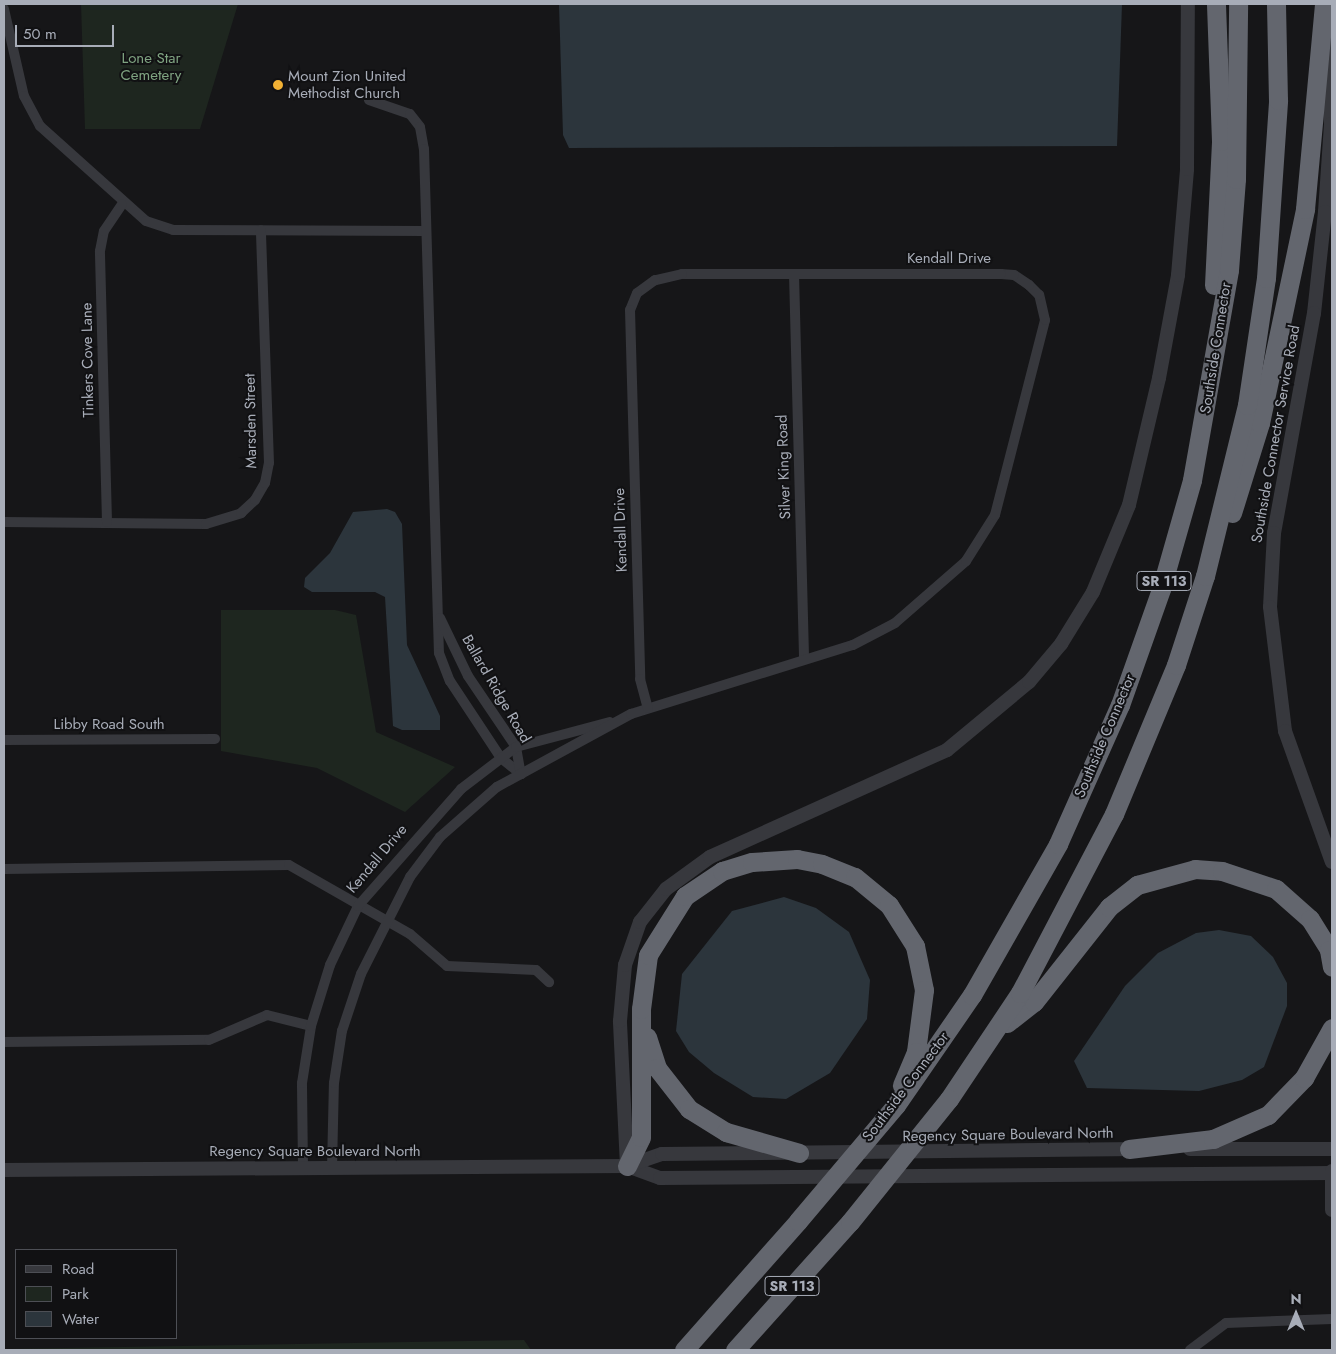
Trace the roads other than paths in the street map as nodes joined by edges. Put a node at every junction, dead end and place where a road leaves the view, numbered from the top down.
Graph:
1 (1188, 4) edge
2 (1216, 4) edge
3 (1238, 4) edge
4 (1276, 4) edge
5 (1325, 4) edge
6 (4, 9) edge
7 (369, 100) dead end
8 (122, 204) junction
9 (261, 230) junction
10 (425, 231) junction
11 (794, 274) junction
12 (4, 522) edge
13 (107, 522) junction
14 (1177, 534) junction
15 (1205, 576) junction
16 (438, 614) junction
17 (804, 659) junction
18 (648, 708) junction
19 (625, 718) junction
20 (215, 739) dead end
21 (4, 740) edge
22 (516, 747) junction
23 (501, 758) junction
24 (521, 774) junction
25 (1332, 862) edge
26 (4, 869) edge
27 (358, 906) junction
28 (385, 919) junction
29 (1332, 966) edge
30 (548, 982) dead end
31 (641, 1009) junction
32 (311, 1026) junction
33 (1332, 1028) edge
34 (998, 1030) junction
35 (4, 1042) edge
36 (898, 1101) junction
37 (1129, 1149) junction
38 (1332, 1149) edge
39 (799, 1153) junction
40 (627, 1166) junction
41 (303, 1168) junction
42 (332, 1168) junction
43 (4, 1170) edge
44 (1332, 1173) edge
45 (1332, 1210) edge
46 (1332, 1318) edge
47 (684, 1350) edge
48 (734, 1350) edge
49 (1190, 1350) edge

1 - 40 street
2 - 14 highway
3 - 14 highway, Southside Connector / SR 113
4 - 15 highway, SR 113
5 - 15 highway
5 - 25 street, Southside Connector Service Road
6 - 8 street
7 - 10 street
8 - 9 street
8 - 13 street, Tinkers Cove Lane
9 - 10 street
9 - 13 street, Marsden Street
10 - 16 street
11 - 17 street, Silver King Road
11 - 17 street, Kendall Drive
11 - 18 street, Kendall Drive
12 - 13 street, Marsden Street
14 - 36 highway, Southside Connector / SR 113
15 - 34 highway, SR 113
16 - 22 street, Ballard Ridge Road
16 - 23 street, Ballard Ridge Road
17 - 18 street, Kendall Drive
18 - 19 street, Kendall Drive
19 - 22 street, Kendall Drive
19 - 24 street, Kendall Drive
20 - 21 street, Libby Road South
22 - 23 street, Kendall Drive
22 - 24 street, Ballard Ridge Road
23 - 24 street, Ballard Ridge Road
23 - 27 street, Kendall Drive
24 - 28 street, Kendall Drive
26 - 27 street
27 - 28 street
27 - 32 street, Kendall Drive
28 - 30 street
28 - 42 street, Kendall Drive
29 - 34 highway
31 - 36 highway
31 - 39 highway
31 - 40 highway
32 - 35 street
32 - 41 street, Kendall Drive
33 - 37 highway
34 - 48 highway, SR 113, bridge
36 - 47 highway, Southside Connector / SR 113, bridge
37 - 38 street, Regency Square Boulevard North
37 - 39 street, Regency Square Boulevard North
39 - 40 street, Regency Square Boulevard North
40 - 42 street, Regency Square Boulevard North
40 - 44 street, Regency Square Boulevard North
41 - 42 street, Regency Square Boulevard North
41 - 43 street, Regency Square Boulevard North
44 - 45 street
46 - 49 street

